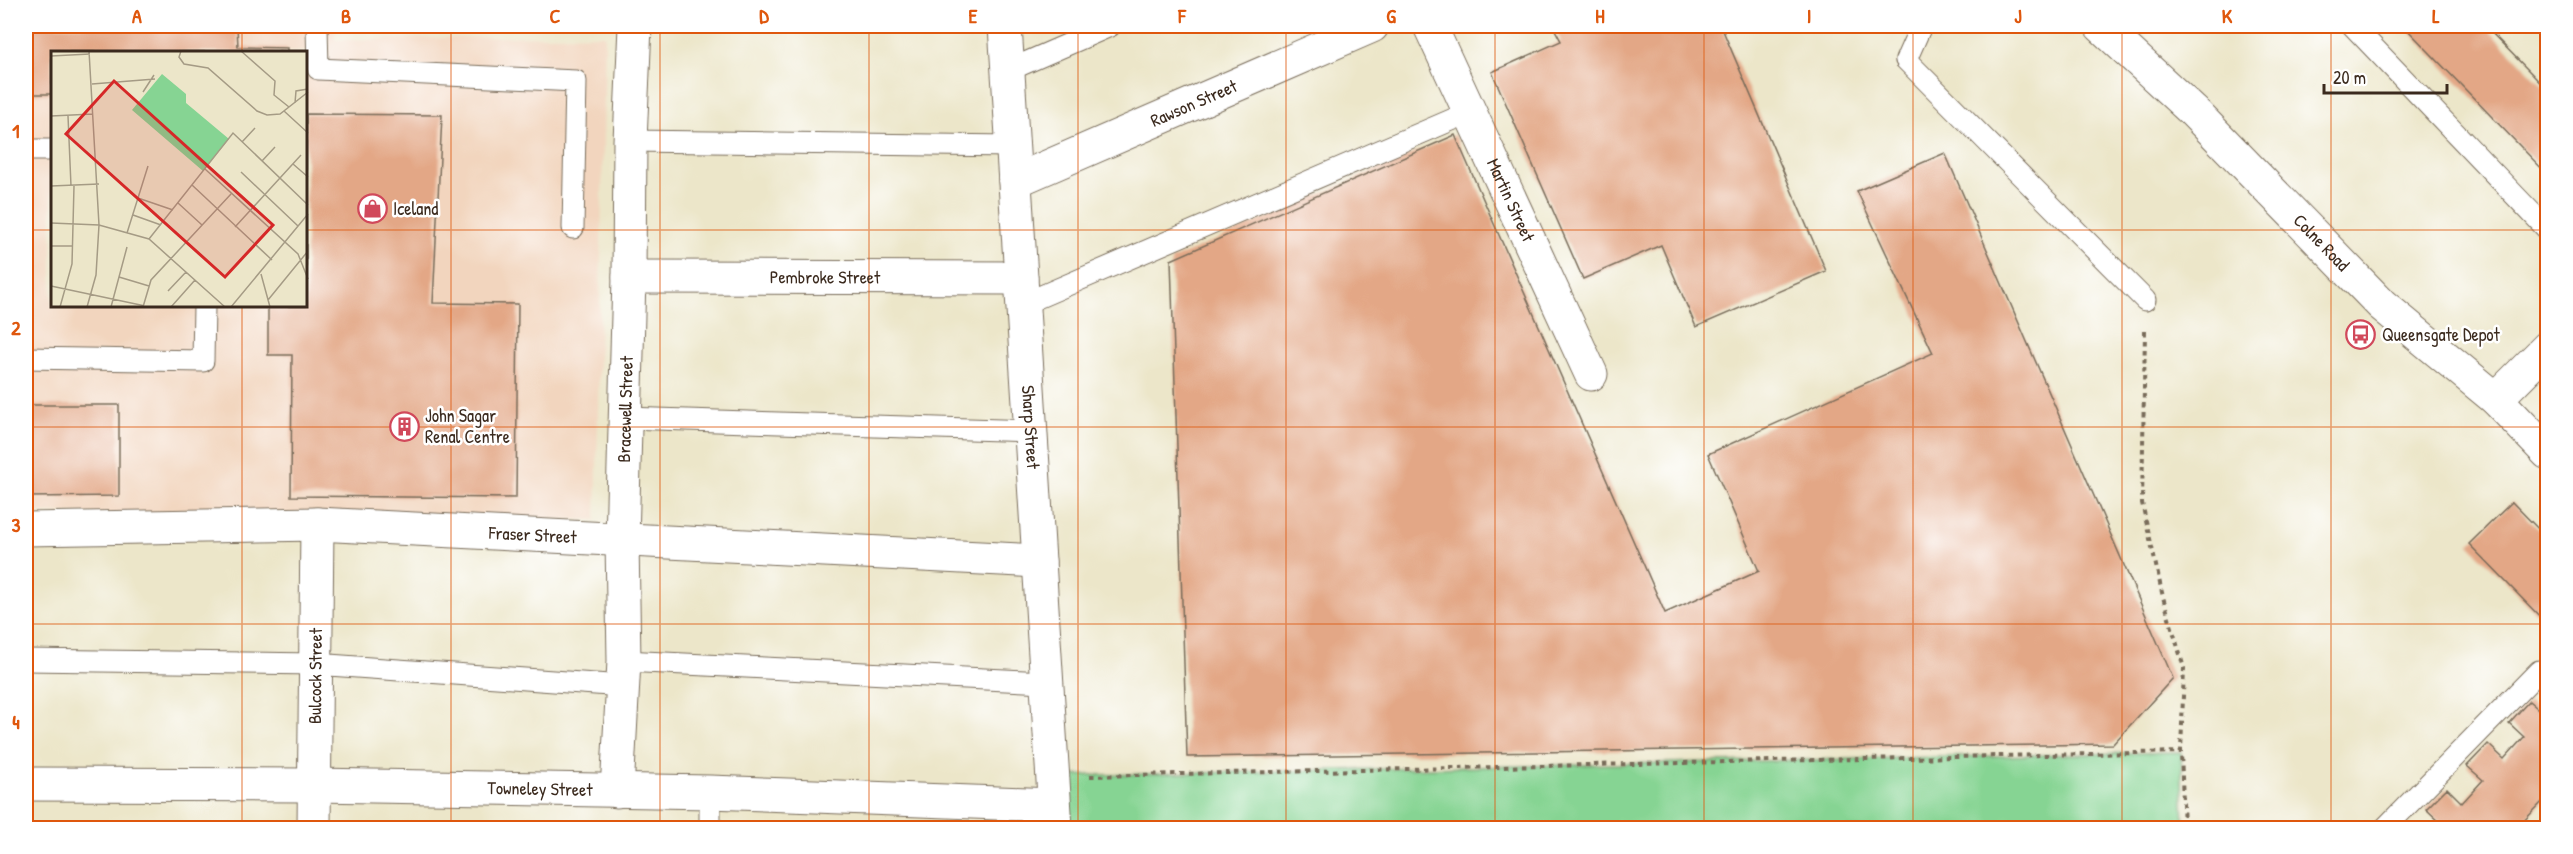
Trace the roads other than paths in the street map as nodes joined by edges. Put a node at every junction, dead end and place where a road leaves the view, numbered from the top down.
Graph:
1 (317, 26) edge
2 (634, 26) edge
3 (1005, 26) edge
4 (1110, 26) edge
5 (1372, 26) edge
6 (1430, 26) edge
7 (1921, 26) edge
8 (2101, 26) edge
9 (2353, 26) edge
10 (1007, 71) junction
11 (1470, 112) junction
12 (630, 141) junction
13 (1012, 146) junction
14 (26, 150) edge
15 (51, 150) edge
16 (1015, 181) junction
17 (573, 228) dead end
18 (2547, 230) edge
19 (629, 277) junction
20 (1022, 291) junction
21 (2145, 300) road end
22 (204, 308) edge
23 (2547, 348) edge
24 (26, 358) edge
25 (1591, 374) dead end
26 (2496, 399) junction
27 (626, 418) junction
28 (1030, 430) junction
29 (2547, 453) edge
30 (317, 524) junction
31 (26, 529) edge
32 (622, 541) junction
33 (1039, 561) junction
34 (26, 660) edge
35 (315, 664) junction
36 (623, 673) junction
37 (2547, 679) edge
38 (1046, 682) junction
39 (26, 784) edge
40 (315, 786) junction
41 (616, 791) junction
42 (710, 792) junction
43 (1054, 803) edge
44 (314, 828) edge
45 (710, 828) edge
46 (2385, 828) edge

1 - 17 lane
2 - 12 street, Bracewell Street
3 - 10 street, Sharp Street
4 - 10 lane
5 - 16 street, Rawson Street
6 - 11 street, Martin Street
7 - 21 lane
8 - 26 street, Colne Road
9 - 18 lane
10 - 13 street, Sharp Street
11 - 20 lane
11 - 25 street, Martin Street
12 - 13 lane
12 - 19 street, Bracewell Street
13 - 16 street, Sharp Street
14 - 15 lane
16 - 20 street, Sharp Street
19 - 20 street, Pembroke Street
19 - 27 street, Bracewell Street
20 - 28 street, Sharp Street
22 - 24 lane
23 - 26 street
26 - 29 street, Colne Road
27 - 28 lane
27 - 32 street, Bracewell Street
28 - 33 street, Sharp Street
30 - 31 street, Fraser Street
30 - 32 street, Fraser Street
30 - 35 street, Bulcock Street
32 - 33 street, Fraser Street
32 - 36 street, Bracewell Street
33 - 38 street, Sharp Street
34 - 35 lane
35 - 36 lane
35 - 40 street, Bulcock Street
36 - 38 lane
36 - 41 street, Bracewell Street
37 - 46 lane
38 - 43 street, Sharp Street
39 - 40 street, Towneley Street
40 - 41 street, Towneley Street
40 - 44 street, Bulcock Street
41 - 42 street, Towneley Street
42 - 43 street, Towneley Street
42 - 45 lane

